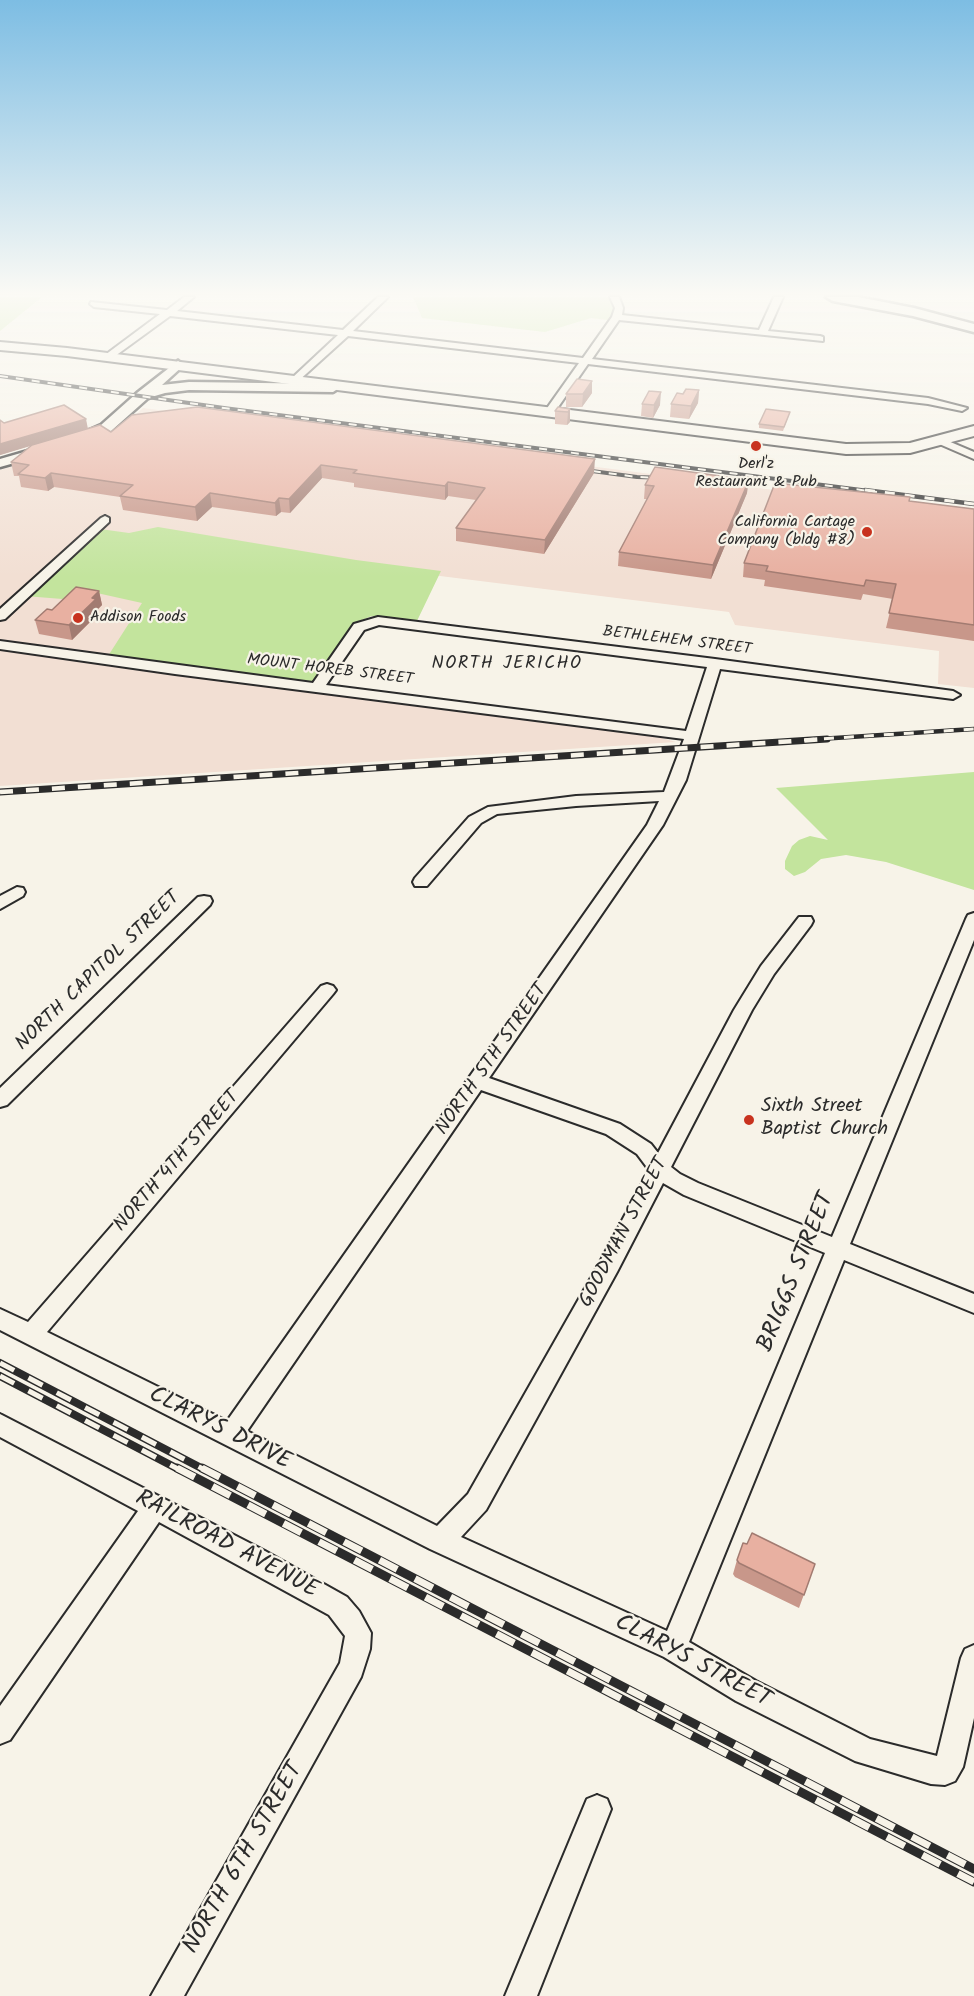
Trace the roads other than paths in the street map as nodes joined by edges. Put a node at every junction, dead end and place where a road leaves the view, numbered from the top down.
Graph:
1 (148, 390) edge
2 (159, 390) edge
3 (361, 390) edge
4 (376, 390) edge
5 (565, 390) edge
6 (835, 390) edge
7 (141, 396) junction
8 (430, 397) junction
9 (962, 408) dead end
10 (550, 411) junction
11 (974, 431) edge
12 (941, 441) junction
13 (974, 456) edge
14 (0, 463) edge
15 (105, 520) dead end
16 (0, 616) edge
17 (0, 645) edge
18 (715, 663) junction
19 (318, 687) junction
20 (953, 694) dead end
21 (692, 736) junction
22 (670, 796) junction
23 (421, 882) dead end
24 (17, 892) dead end
25 (204, 901) dead end
26 (0, 904) edge
27 (974, 919) edge
28 (806, 921) dead end
29 (327, 990) dead end
30 (478, 1081) junction
31 (0, 1100) edge
32 (659, 1168) junction
33 (838, 1249) junction
34 (974, 1304) edge
35 (0, 1319) edge
36 (31, 1334) junction
37 (0, 1425) edge
38 (230, 1436) junction
39 (156, 1507) junction
40 (439, 1540) junction
41 (673, 1648) junction
42 (974, 1658) edge
43 (323, 1721) joint
44 (0, 1730) edge
45 (597, 1809) dead end
46 (167, 1996) edge
47 (521, 1996) edge

1 - 7 street
2 - 7 street
3 - 8 street
4 - 8 main road
5 - 10 street
6 - 9 street
7 - 14 street
8 - 10 main road
10 - 12 main road
11 - 12 main road
12 - 13 street
15 - 16 street
17 - 19 street, MOUNT HOREB STREET
18 - 19 street, BETHLEHEM STREET
18 - 20 street, BETHLEHEM STREET
18 - 21 street, NORTH 5TH STREET
19 - 21 street, MOUNT HOREB STREET
21 - 22 street, NORTH 5TH STREET
22 - 23 street
22 - 30 street, NORTH 5TH STREET
24 - 26 street
25 - 31 street, NORTH CAPITOL STREET
27 - 33 street, BRIGGS STREET
28 - 32 street, GOODMAN STREET
29 - 36 street, NORTH 4TH STREET
30 - 32 street
30 - 38 street, NORTH 5TH STREET
32 - 33 street
32 - 40 street, GOODMAN STREET
33 - 34 street
33 - 41 street, BRIGGS STREET
35 - 36 street, CLARYS DRIVE
36 - 38 street, CLARYS DRIVE
37 - 39 street, RAILROAD AVENUE
38 - 40 street, CLARYS DRIVE
39 - 43 street, RAILROAD AVENUE
39 - 44 street
40 - 41 street, CLARYS STREET
41 - 42 street, CLARYS STREET
43 - 46 street, NORTH 6TH STREET
45 - 47 street

